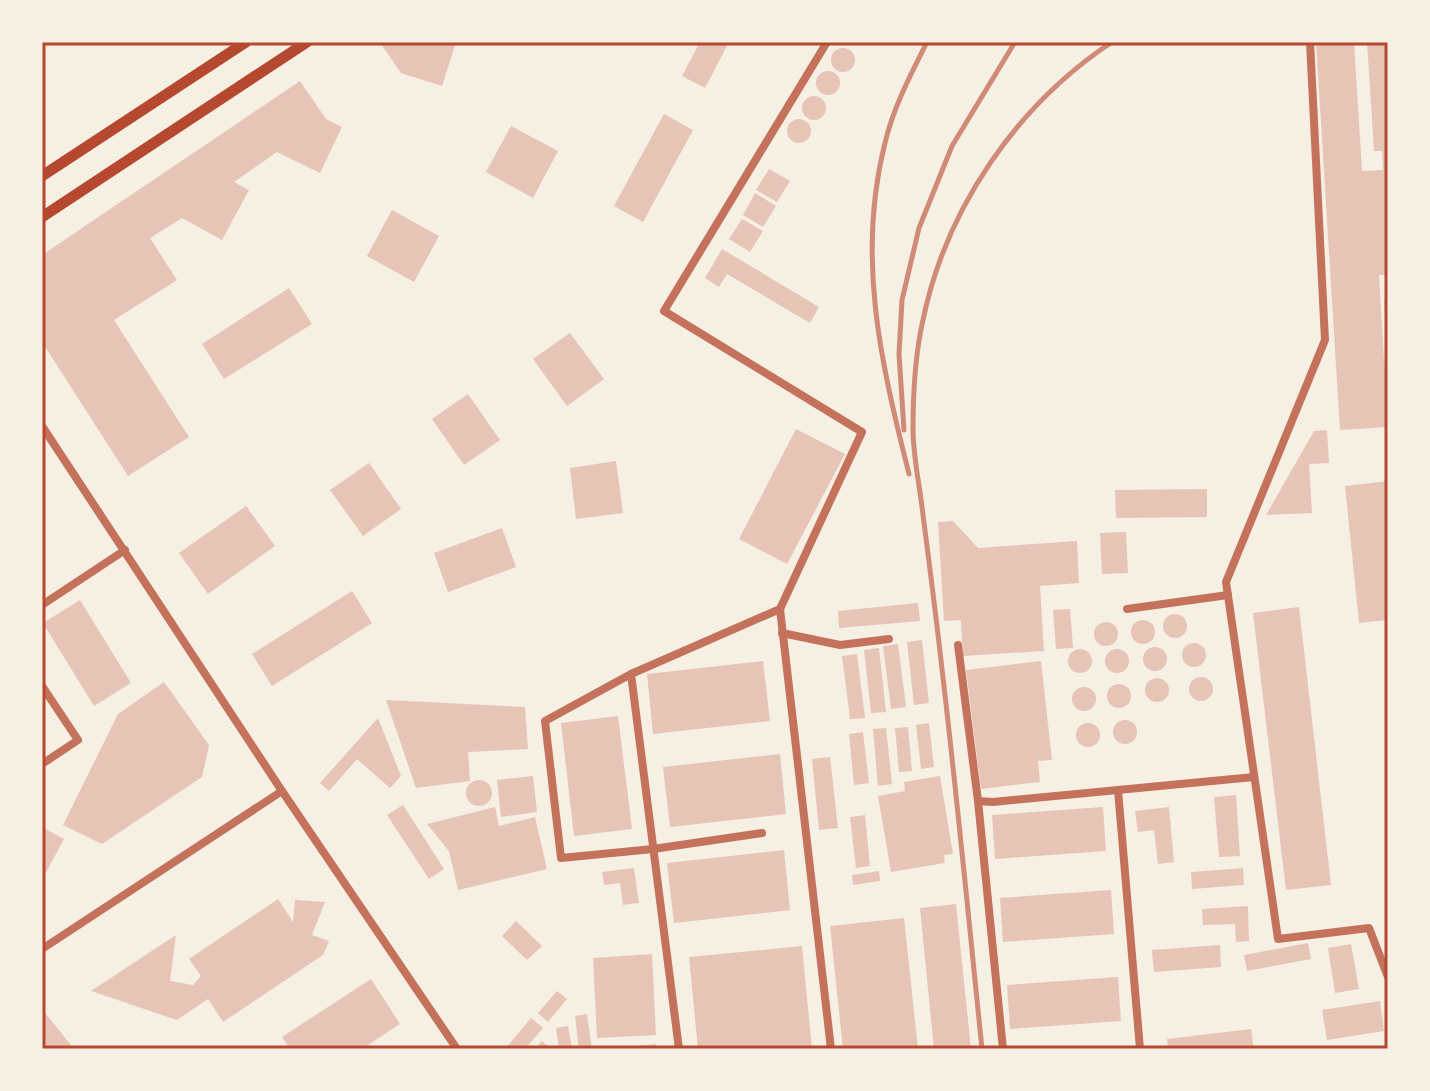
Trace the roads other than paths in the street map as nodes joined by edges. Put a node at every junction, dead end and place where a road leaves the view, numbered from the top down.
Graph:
1 (246, 42) edge
2 (307, 42) edge
3 (827, 42) edge
4 (1310, 42) edge
5 (42, 176) edge
6 (42, 217) edge
7 (42, 426) edge
8 (125, 550) junction
9 (1228, 595) junction
10 (42, 605) edge
11 (780, 609) junction
12 (1127, 609) dead end
13 (782, 633) junction
14 (889, 639) dead end
15 (958, 645) dead end
16 (631, 674) junction
17 (42, 686) edge
18 (42, 764) edge
19 (1254, 777) junction
20 (1118, 790) junction
21 (282, 791) junction
22 (978, 801) junction
23 (762, 833) dead end
24 (653, 849) junction
25 (42, 949) edge
26 (1388, 977) edge
27 (457, 1049) edge
28 (679, 1049) edge
29 (831, 1049) edge
30 (1003, 1049) edge
31 (1140, 1049) edge

1 - 5 main road
2 - 6 main road
3 - 11 street
4 - 9 street
7 - 8 street
8 - 10 street
8 - 21 street
9 - 12 street
9 - 19 street
11 - 13 street
11 - 16 street
13 - 14 street
13 - 29 street
15 - 22 street
16 - 24 street
16 - 24 street
17 - 18 street
19 - 20 street
19 - 26 street
20 - 22 street
20 - 31 street
21 - 25 street
21 - 27 street
22 - 30 street
23 - 24 street
24 - 28 street

